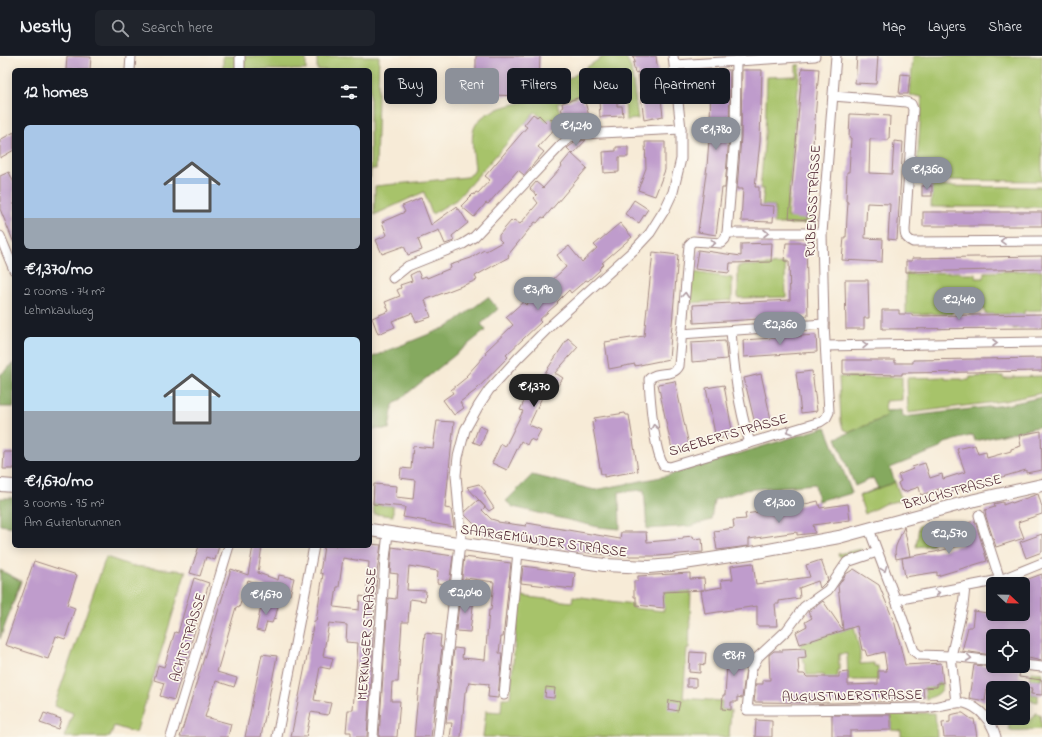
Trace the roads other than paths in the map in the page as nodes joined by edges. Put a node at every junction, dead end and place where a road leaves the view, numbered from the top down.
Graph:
1 (131, 56) edge
2 (240, 56) edge
3 (815, 56) edge
4 (836, 56) edge
5 (750, 58) edge
6 (674, 60) edge
7 (736, 61) junction
8 (130, 68) edge
9 (240, 68) edge
10 (833, 96) junction
11 (681, 129) junction
12 (727, 233) junction
13 (822, 233) junction
14 (0, 236) edge
15 (1042, 241) edge
16 (12, 265) edge
17 (393, 278) dead end
18 (824, 324) junction
19 (731, 331) junction
20 (681, 334) junction
21 (1042, 342) edge
22 (826, 346) junction
23 (826, 418) joint
24 (750, 443) junction
25 (0, 485) edge
26 (1042, 485) edge
27 (12, 486) edge
28 (979, 515) dead end
29 (869, 529) junction
30 (372, 530) edge
31 (388, 533) junction
32 (460, 543) junction
33 (228, 548) edge
34 (314, 548) edge
35 (518, 552) junction
36 (877, 552) junction
37 (1042, 563) edge
38 (999, 577) edge
39 (1007, 577) edge
40 (986, 583) edge
41 (965, 587) junction
42 (896, 600) junction
43 (951, 656) junction
44 (986, 660) edge
45 (1030, 666) edge
46 (1042, 668) edge
47 (504, 695) dead end
48 (956, 703) junction
49 (171, 737) edge
50 (277, 737) edge
51 (373, 737) edge
52 (438, 737) edge
53 (996, 737) edge

1 - 8 street
2 - 9 street
3 - 5 street
4 - 10 street, RUBENSSTRASSE
5 - 7 street
6 - 7 street
6 - 11 street
7 - 12 street
10 - 13 street, RUBENSSTRASSE
15 -> 10 street
11 - 17 street
11 - 32 street
12 -> 13 street
20 -> 12 street, SIGEBERTSTRASSE
13 - 18 street, RUBENSSTRASSE
14 - 16 street
18 - 19 street
18 - 22 street, RUBENSSTRASSE
19 - 20 street
19 - 24 street
24 -> 20 street, SIGEBERTSTRASSE
22 -> 21 street
22 - 23 street, RUBENSSTRASSE
23 -> 24 street, SIGEBERTSTRASSE
25 - 27 street
26 - 29 street, BRUCHSTRASSE
28 - 38 street
29 - 35 street, SAARGEMÜNDER STRASSE
29 - 36 street
30 - 31 street, SAARGEMÜNDER STRASSE
31 - 32 street, SAARGEMÜNDER STRASSE
31 - 51 street, MERKINGER STRASSE
32 - 35 street, SAARGEMÜNDER STRASSE
32 - 52 street
33 - 49 street, ACHTSTRASSE
34 - 50 street
35 - 47 street
36 -> 42 street
36 - 48 street, AUGUSTINERSTRASSE
37 - 39 street
40 - 41 street
42 -> 41 street
41 - 43 street
42 - 43 street
43 -> 44 street
43 - 48 street
45 - 46 street
48 - 53 street

